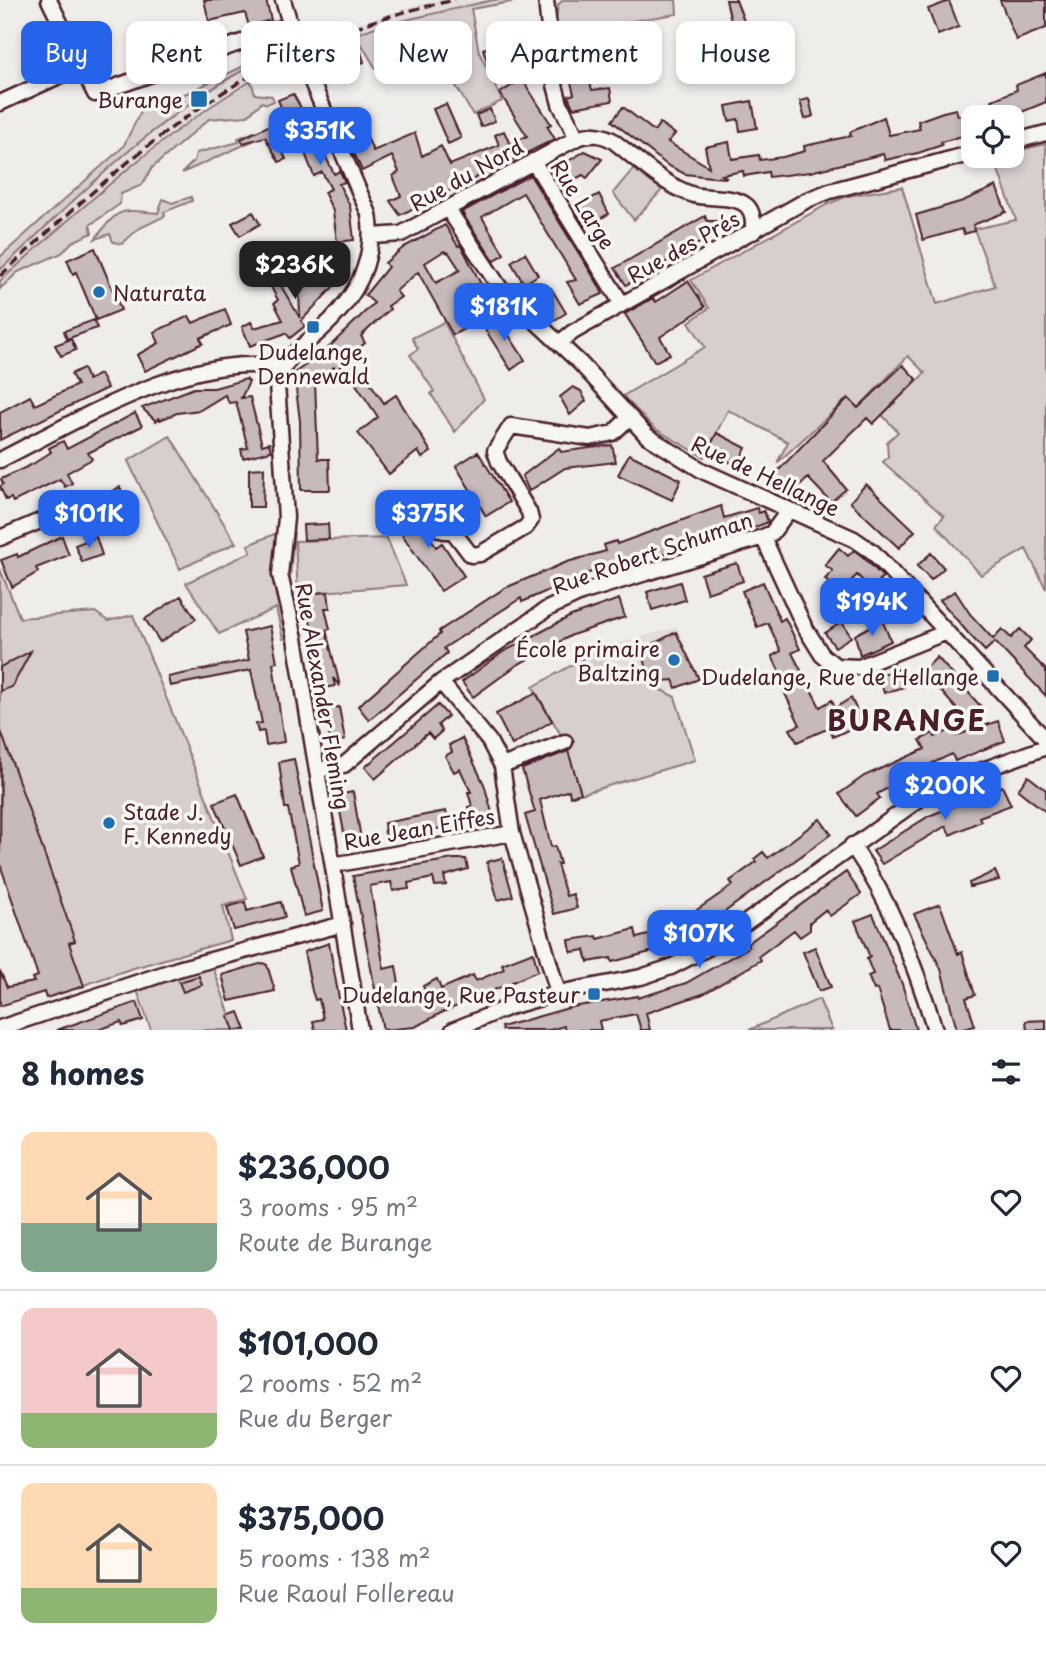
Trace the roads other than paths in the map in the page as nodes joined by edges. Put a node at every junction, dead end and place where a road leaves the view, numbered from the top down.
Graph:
1 (49, 0) edge
2 (283, 0) edge
3 (546, 0) edge
4 (59, 21) edge
5 (289, 21) edge
6 (241, 42) edge
7 (42, 84) edge
8 (90, 84) edge
9 (315, 84) edge
10 (0, 103) edge
11 (1046, 133) edge
12 (576, 138) junction
13 (1024, 139) edge
14 (961, 155) edge
15 (533, 161) junction
16 (448, 209) junction
17 (753, 232) junction
18 (373, 236) junction
19 (622, 304) junction
20 (559, 343) junction
21 (282, 368) junction
22 (628, 419) junction
23 (0, 460) edge
24 (789, 510) junction
25 (83, 515) dead end
26 (452, 530) dead end
27 (762, 537) junction
28 (0, 538) edge
29 (944, 633) junction
30 (441, 682) junction
31 (1046, 740) edge
32 (565, 742) dead end
33 (1046, 747) edge
34 (502, 766) junction
35 (318, 770) junction
36 (512, 833) junction
37 (852, 845) junction
38 (333, 865) junction
39 (343, 924) junction
40 (558, 993) junction
41 (0, 1028) edge
42 (360, 1030) edge
43 (453, 1030) edge
44 (935, 1030) edge

1 - 4 street
2 - 5 street
3 - 12 street
6 - 8 street
7 - 10 street
9 - 18 street
11 - 13 street
12 - 15 street, Rue du Nord
12 - 17 street
14 - 17 street, Rue des Prés
15 - 16 street, Rue du Nord
15 - 19 street, Rue Large
16 - 18 street, Rue du Nord
16 - 20 street, Rue de Hellange
17 - 19 street, Rue des Prés
18 - 21 street
19 - 20 street, Rue des Prés
20 - 22 street, Rue de Hellange
21 - 23 street
21 - 35 street, Rue Alexander Fleming
22 - 24 street, Rue de Hellange
22 - 26 street
24 - 27 street, Rue Robert Schuman
24 - 29 street, Rue de Hellange
25 - 28 street
27 - 29 street
27 - 30 street, Rue Robert Schuman
29 - 31 street, Rue de Hellange
30 - 34 street
30 - 35 street, Rue Robert Schuman
32 - 34 street
33 - 37 street
34 - 36 street
35 - 38 street, Rue Alexander Fleming
36 - 38 street, Rue Jean Eiffes
36 - 40 street
37 - 40 street
37 - 44 street
38 - 39 street, Rue Alexander Fleming
39 - 41 street
39 - 42 street, Rue Alexander Fleming
40 - 43 street

